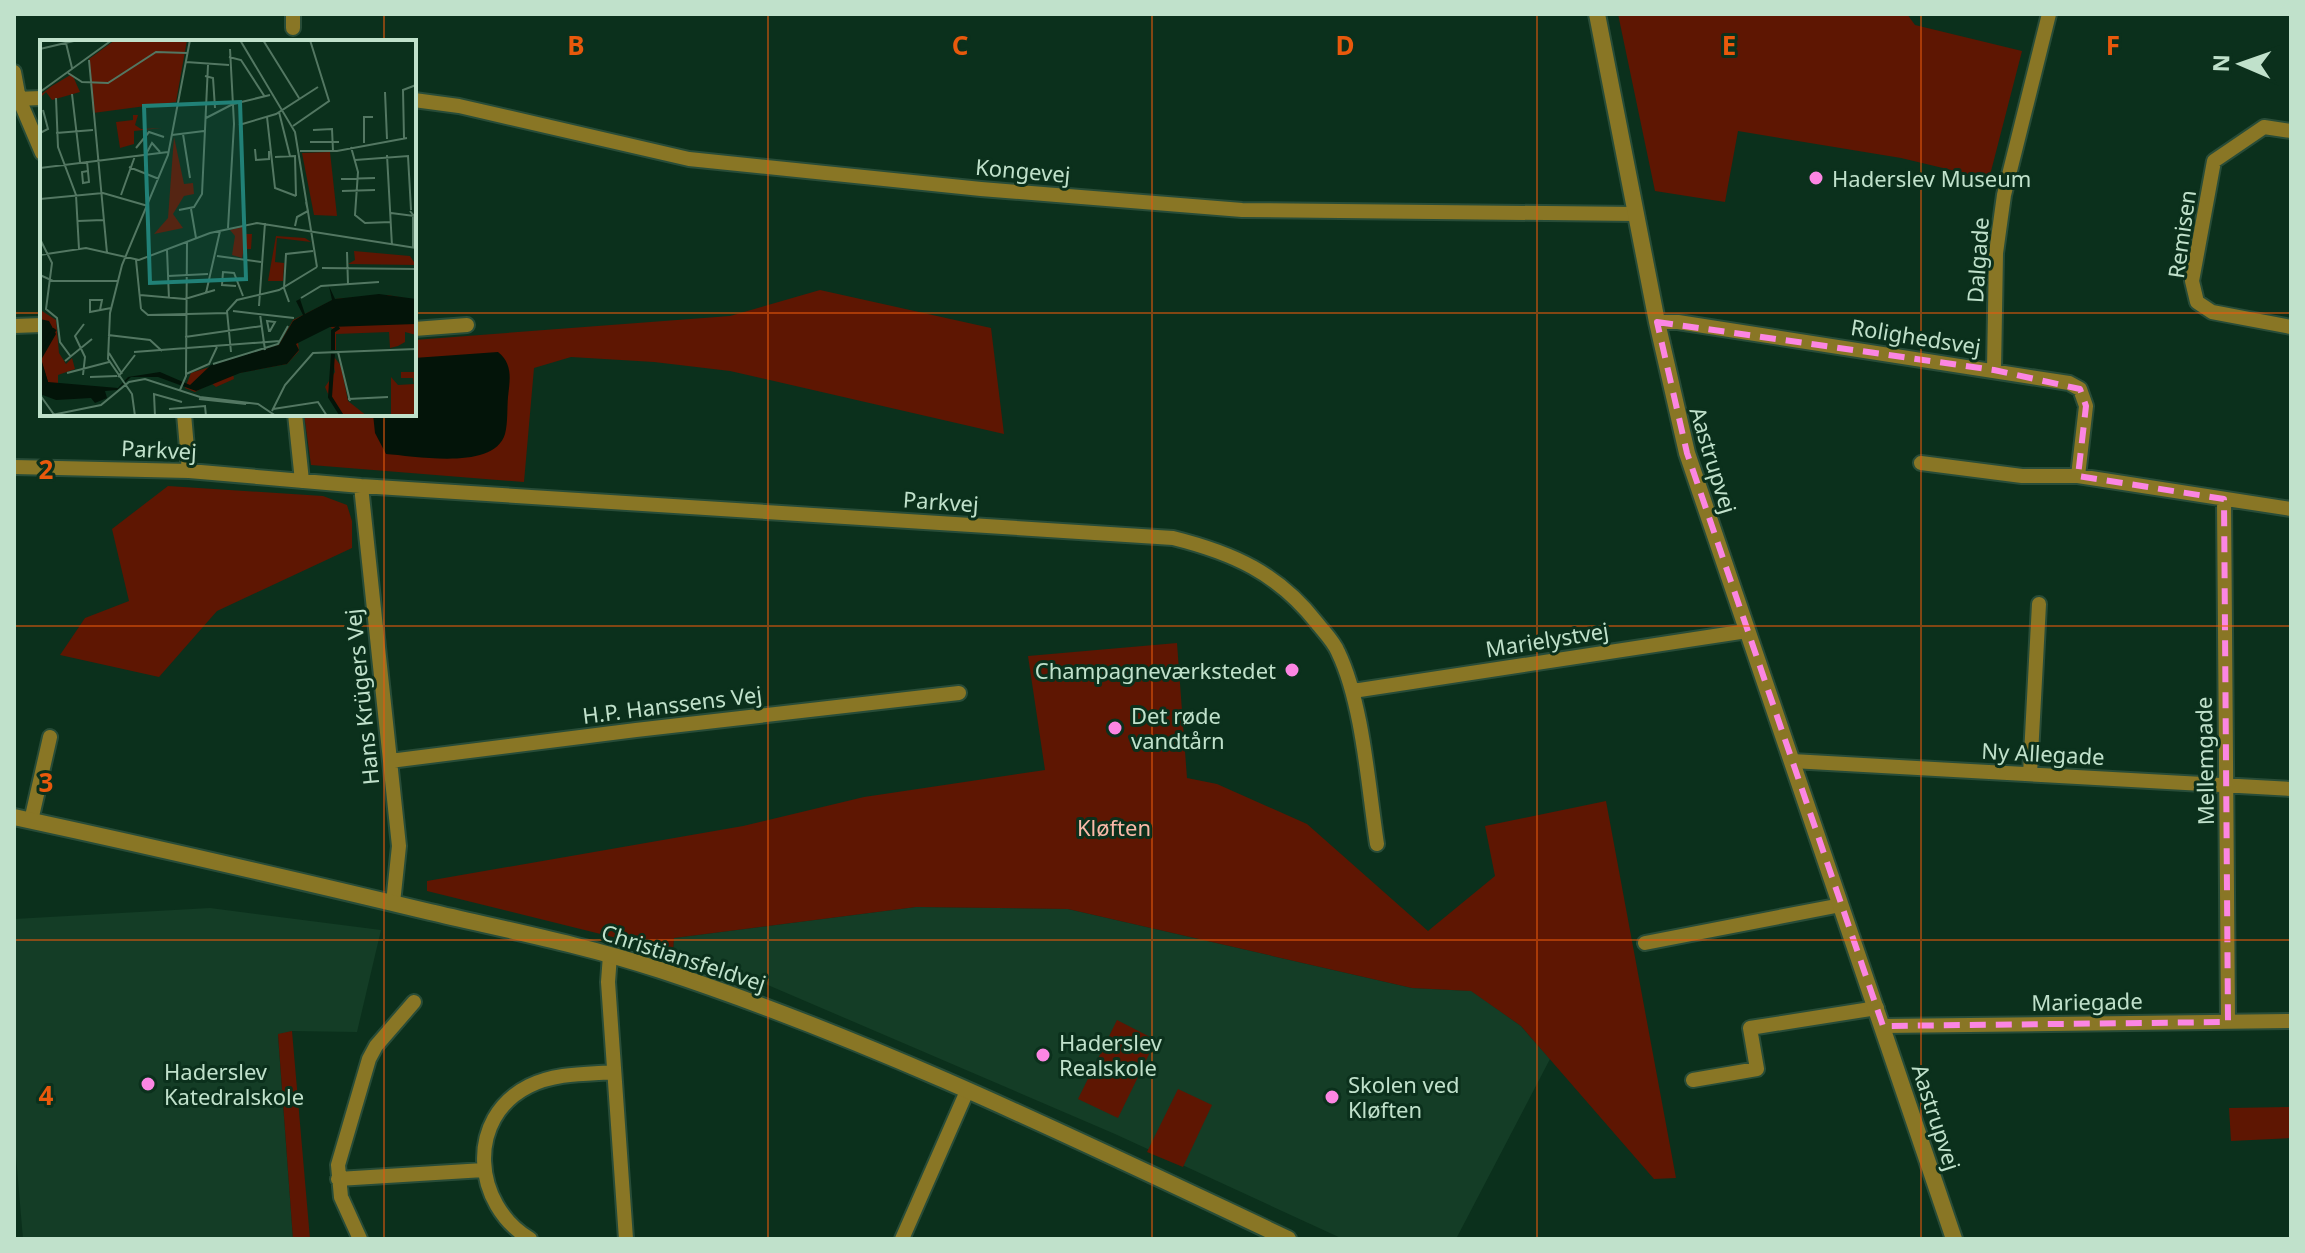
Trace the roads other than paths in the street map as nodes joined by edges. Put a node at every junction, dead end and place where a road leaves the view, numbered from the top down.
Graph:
1 (1597, 14) edge
2 (2049, 14) edge
3 (14, 72) edge
4 (40, 98) edge
5 (17, 99) edge
6 (416, 100) edge
7 (2291, 131) edge
8 (40, 149) edge
9 (1636, 214) junction
10 (1657, 322) junction
11 (40, 325) edge
12 (467, 325) dead end
13 (14, 326) edge
14 (2291, 327) edge
15 (416, 329) edge
16 (1994, 370) junction
17 (184, 416) edge
18 (295, 416) edge
19 (1921, 463) dead end
20 (14, 467) edge
21 (189, 471) junction
22 (2078, 476) junction
23 (302, 481) junction
24 (361, 486) junction
25 (2224, 499) junction
26 (2291, 509) edge
27 (2039, 604) dead end
28 (1747, 631) junction
29 (1353, 691) junction
30 (959, 693) dead end
31 (50, 737) dead end
32 (390, 761) junction
33 (1792, 761) junction
34 (2030, 774) junction
35 (2226, 785) junction
36 (2291, 789) edge
37 (14, 817) edge
38 (31, 821) junction
39 (1377, 844) dead end
40 (393, 903) junction
41 (1841, 905) junction
42 (1645, 943) dead end
43 (610, 955) junction
44 (414, 1002) dead end
45 (1877, 1008) junction
46 (2291, 1021) edge
47 (2228, 1022) junction
48 (1883, 1026) junction
49 (614, 1072) junction
50 (1693, 1080) dead end
51 (967, 1091) junction
52 (484, 1170) junction
53 (338, 1179) junction
54 (360, 1239) edge
55 (530, 1239) edge
56 (626, 1239) edge
57 (902, 1239) edge
58 (1288, 1239) edge
59 (1954, 1239) edge

1 - 9 street, Aastrupvej
2 - 16 street, Dalgade
3 - 5 street
4 - 5 street
5 - 8 street
6 - 9 street, Kongevej
7 - 14 street, Remisen
9 - 10 street, Aastrupvej
10 - 16 street, Rolighedsvej
10 - 28 street, Aastrupvej
11 - 13 street
12 - 15 street
16 - 22 street, Rolighedsvej
17 - 21 street
18 - 23 street
19 - 22 street
20 - 21 street, Parkvej
21 - 23 street, Parkvej
22 - 25 street
23 - 24 street, Parkvej
24 - 29 street, Parkvej
24 - 32 street, Hans Krügers Vej
25 - 26 street
25 - 35 street, Mellemgade
27 - 34 street
28 - 29 street, Marielystvej
28 - 33 street, Aastrupvej
29 - 39 street, Parkvej
30 - 32 street, H.P. Hanssens Vej
31 - 38 street
32 - 40 street, Hans Krügers Vej
33 - 34 street, Ny Allegade
33 - 41 street, Aastrupvej
34 - 35 street, Ny Allegade
35 - 36 street, Ny Allegade
35 - 47 street, Mellemgade
37 - 38 street, Christiansfeldvej
38 - 40 street, Christiansfeldvej
40 - 43 street, Christiansfeldvej
41 - 42 street
41 - 45 street, Aastrupvej
43 - 49 street
43 - 51 street, Christiansfeldvej
44 - 53 street
45 - 48 street, Aastrupvej
45 - 50 street
46 - 47 street, Mariegade
47 - 48 street, Mariegade
48 - 59 street, Aastrupvej
49 - 52 street
49 - 56 street
51 - 57 street
51 - 58 street, Christiansfeldvej
52 - 53 street
52 - 55 street
53 - 54 street

